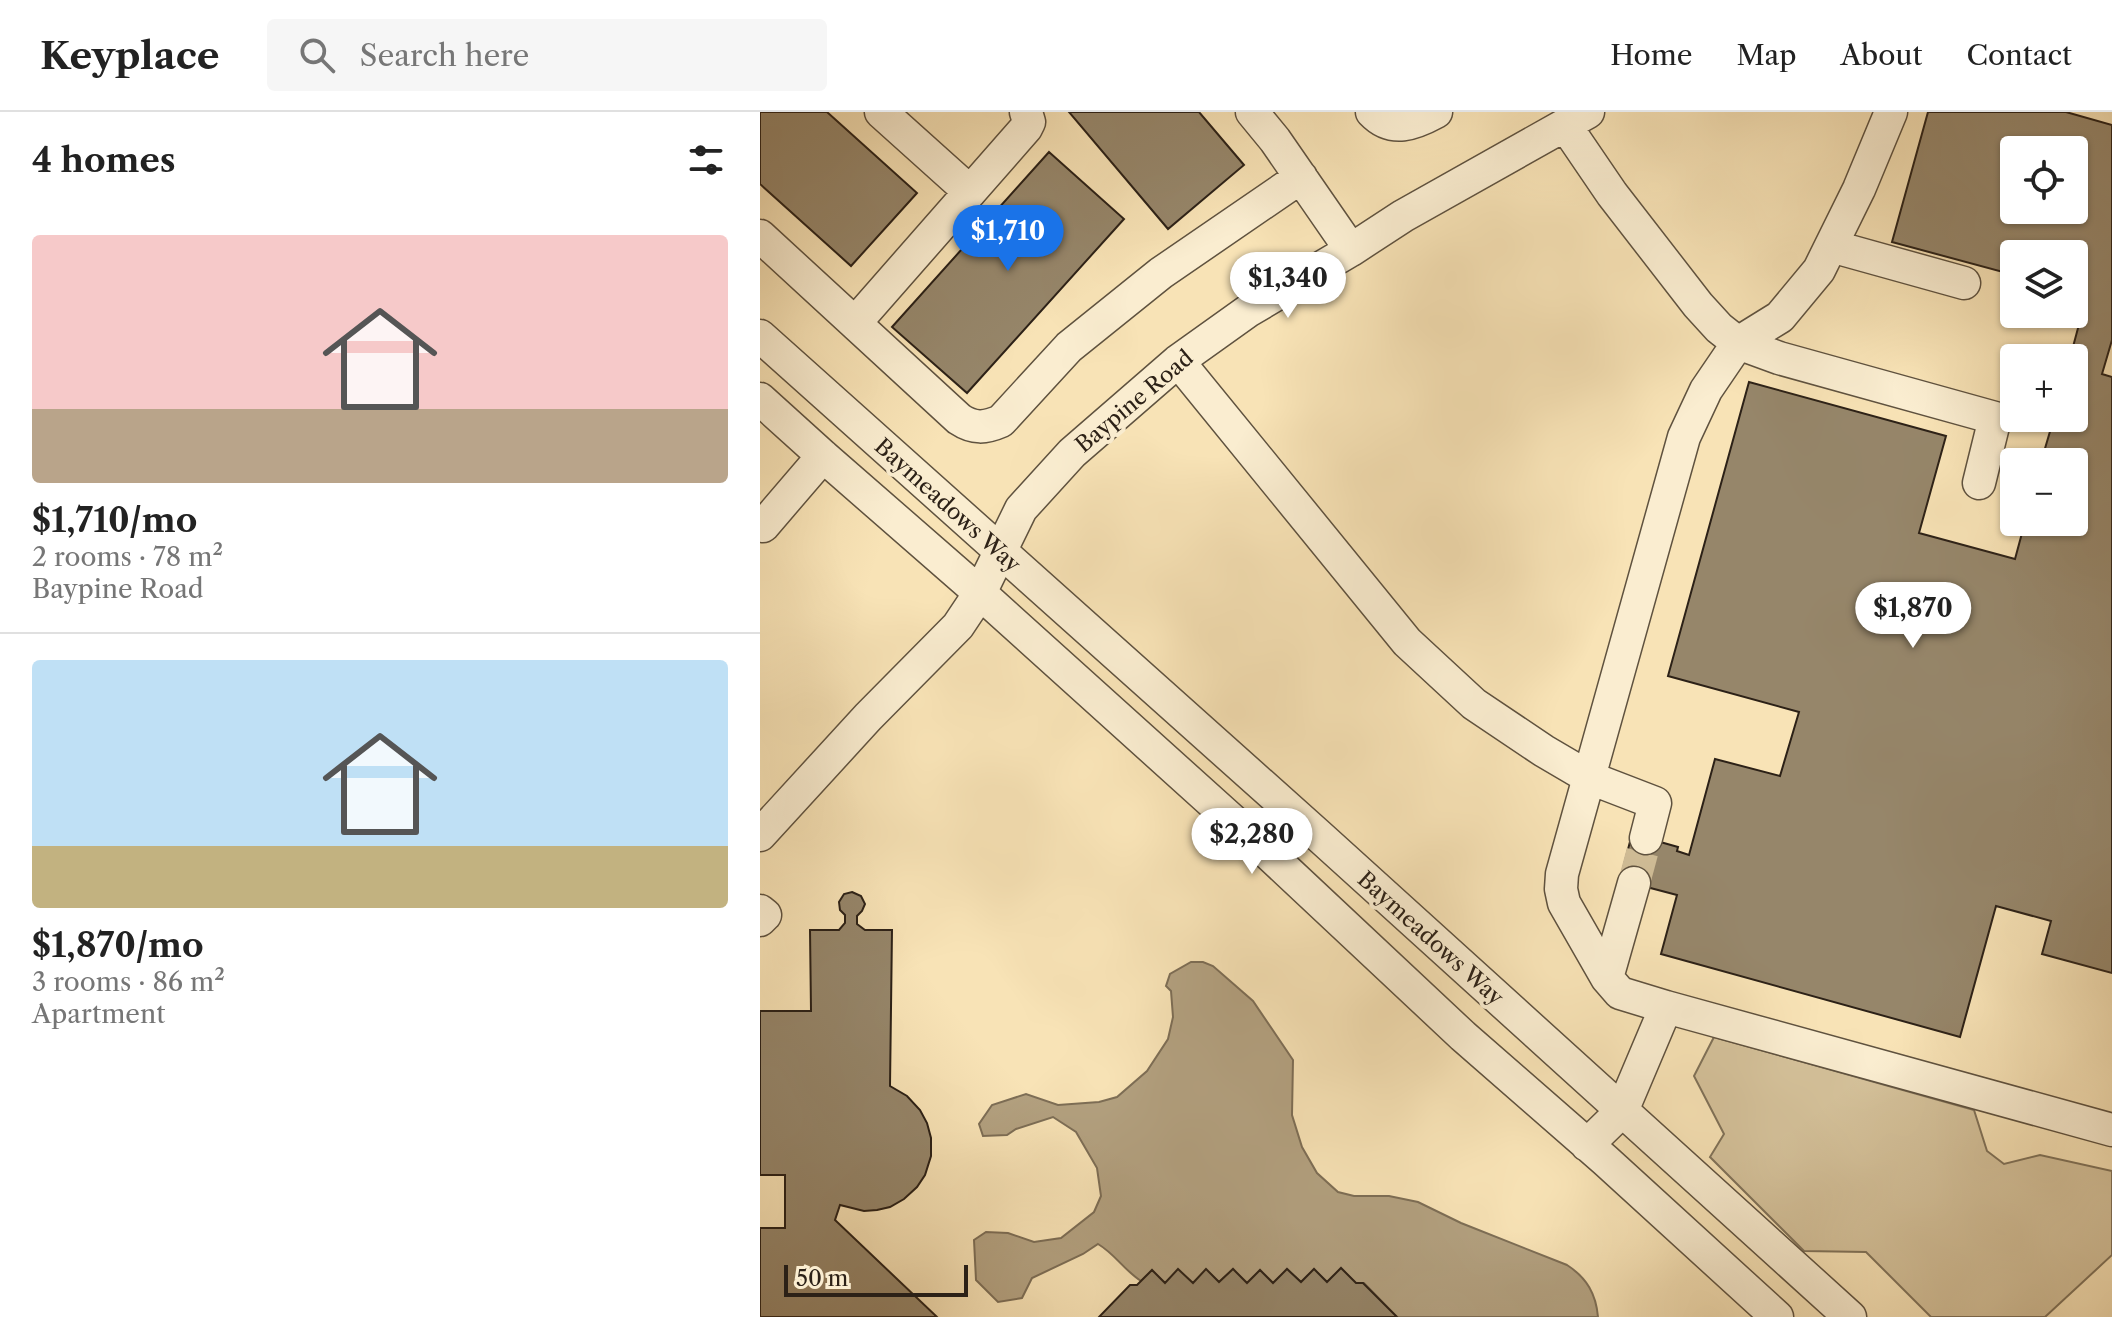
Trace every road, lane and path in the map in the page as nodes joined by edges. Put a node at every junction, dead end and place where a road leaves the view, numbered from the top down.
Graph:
1 (881, 112) edge
2 (1026, 112) edge
3 (1252, 112) edge
4 (1372, 112) edge
5 (1436, 112) edge
6 (1891, 112) edge
7 (1576, 119) edge
8 (1301, 177) junction
9 (970, 192) junction
10 (760, 236) edge
11 (1831, 246) junction
12 (1351, 250) junction
13 (1964, 283) dead end
14 (855, 323) junction
15 (760, 336) edge
16 (1738, 343) junction
17 (1178, 361) junction
18 (760, 399) edge
19 (823, 456) junction
20 (1979, 483) dead end
21 (760, 523) edge
22 (999, 551) junction
23 (980, 593) junction
24 (1590, 778) junction
25 (760, 835) edge
26 (1646, 838) tunnel mouth
27 (1634, 883) tunnel mouth
28 (760, 911) edge
29 (760, 920) edge
30 (1607, 978) junction
31 (1666, 1007) junction
32 (1622, 1111) junction
33 (2112, 1130) edge
34 (1587, 1145) junction
35 (1777, 1317) edge
36 (1850, 1317) edge

1 - 9 street
2 - 9 street
3 - 8 street
4 - 5 street
6 - 11 street
7 - 12 street, Baypine Road
7 - 16 street
8 - 12 street
8 - 14 street
9 - 14 street
10 - 14 street
11 - 13 street
11 - 16 street
12 - 17 street, Baypine Road
15 - 22 street, Baymeadows Way
16 - 20 street
16 - 24 street
17 - 22 street, Baypine Road
17 - 24 street
18 - 19 street, Baymeadows Way
19 - 21 street
19 - 23 street, Baymeadows Way
22 - 23 street, Baypine Road
22 - 32 street, Baymeadows Way
23 - 25 street, Baypine Road
23 - 34 street, Baymeadows Way
24 - 26 street
24 - 30 street
27 - 30 street
28 - 29 street
30 - 31 street
31 - 32 street
31 - 33 street
32 - 34 street
32 - 36 street, Baymeadows Way
34 - 35 street, Baymeadows Way

